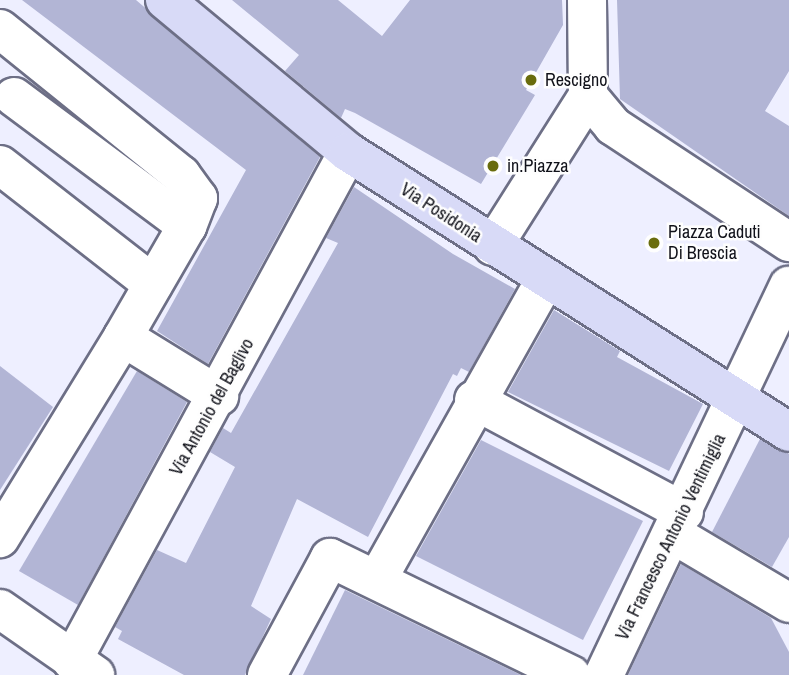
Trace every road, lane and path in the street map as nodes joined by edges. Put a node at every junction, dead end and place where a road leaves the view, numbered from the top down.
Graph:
1 (165, 0) edge
2 (587, 0) edge
3 (0, 29) edge
4 (588, 96) junction
5 (5, 99) edge
6 (348, 152) junction
7 (0, 165) edge
8 (187, 226) junction
9 (789, 242) edge
10 (493, 246) junction
11 (546, 279) junction
12 (153, 284) junction
13 (789, 286) edge
14 (123, 337) junction
15 (219, 396) junction
16 (737, 399) junction
17 (474, 400) junction
18 (789, 432) edge
19 (679, 523) junction
20 (0, 538) edge
21 (378, 578) junction
22 (789, 603) edge
23 (0, 609) edge
24 (84, 668) edge
25 (267, 675) edge
26 (572, 675) edge
27 (604, 675) edge

1 - 6 main road, Via Posidonia
2 - 4 street
3 - 8 street
4 - 9 street
4 - 10 street
5 - 8 street
6 - 10 main road, Via Posidonia
6 - 15 street, Via Antonio del Baglivo
7 - 12 street
8 - 12 street
10 - 11 main road, Via Posidonia
11 - 16 main road, Via Posidonia
11 - 17 street
12 - 14 street
13 - 16 street, Via Francesco Antonio Ventimiglia
14 - 15 street
14 - 20 street
15 - 24 street, Via Antonio del Baglivo
16 - 18 main road, Via Posidonia
16 - 19 street, Via Francesco Antonio Ventimiglia
17 - 19 street
17 - 21 street
19 - 22 street
19 - 27 street, Via Francesco Antonio Ventimiglia
21 - 25 street
21 - 26 street
23 - 24 street

